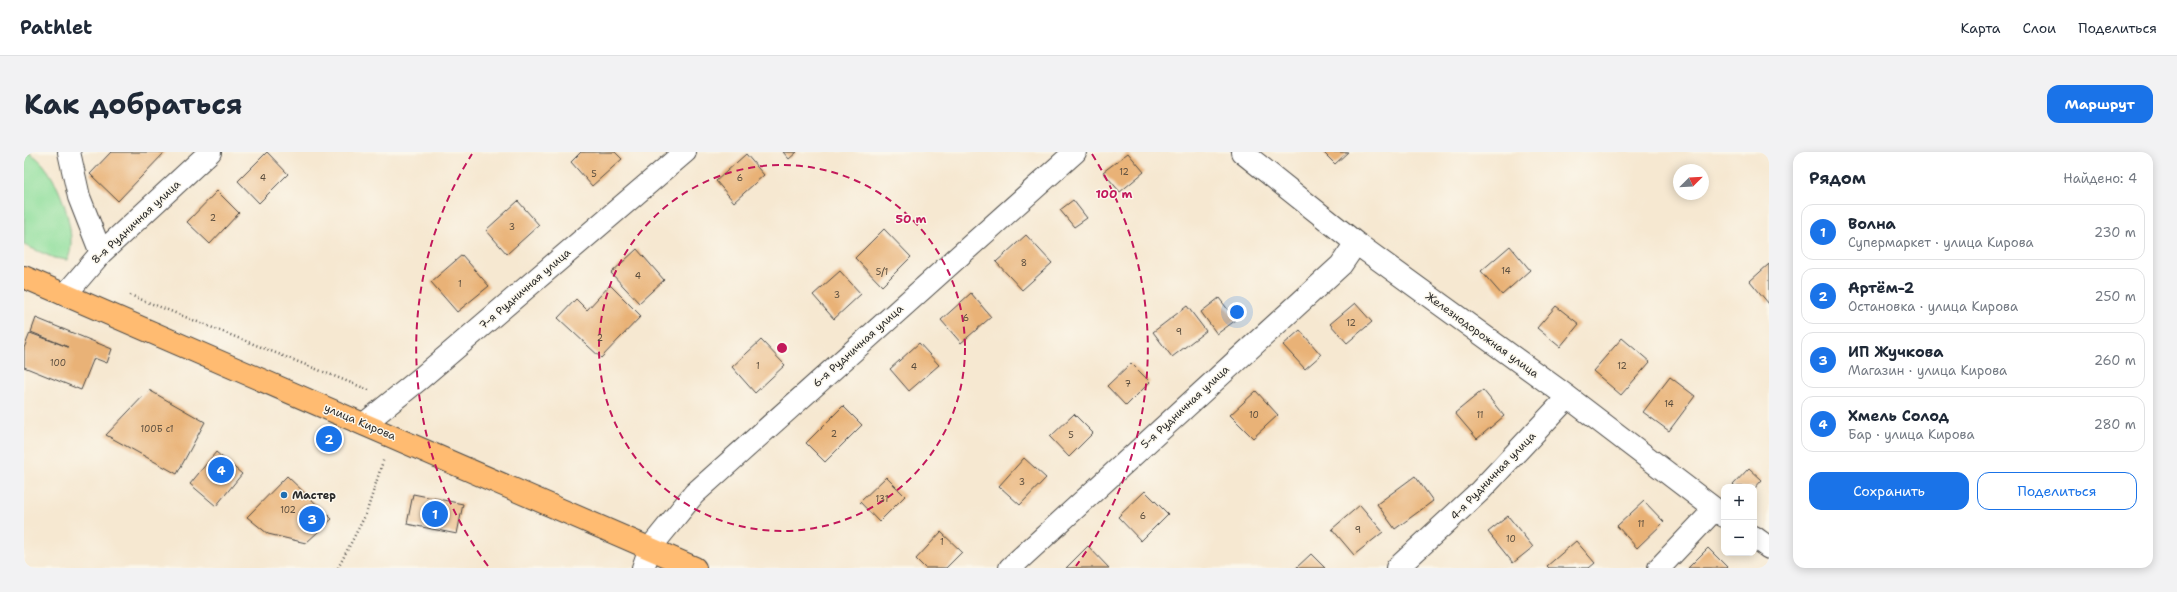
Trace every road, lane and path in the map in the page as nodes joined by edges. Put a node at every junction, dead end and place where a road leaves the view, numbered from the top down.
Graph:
1 (69, 152) edge
2 (210, 152) edge
3 (685, 152) edge
4 (1075, 152) edge
5 (1242, 152) edge
6 (1356, 243) junction
7 (101, 253) junction
8 (24, 277) edge
9 (65, 295) junction
10 (129, 295) dead end
11 (1568, 397) junction
12 (394, 400) junction
13 (364, 424) junction
14 (392, 435) junction
15 (1720, 513) edge
16 (1757, 539) edge
17 (1769, 548) edge
18 (646, 558) edge
19 (338, 568) edge
20 (694, 568) edge
21 (1010, 568) edge
22 (1397, 568) edge
23 (1659, 568) edge

1 - 7 street
2 - 7 street, 8-я Рудничная улица
3 - 12 street, 7-я Рудничная улица
4 - 18 street, 6-я Рудничная улица
5 - 6 street, Железнодорожная улица
6 - 11 street, Железнодорожная улица
6 - 21 street, 5-я Рудничная улица
7 - 9 street, 8-я Рудничная улица
8 - 9 main road, улица Кирова
9 - 13 main road, улица Кирова
10 - 12 path
11 - 15 street, Железнодорожная улица
11 - 22 street, 4-я Рудничная улица
12 - 13 street, 7-я Рудничная улица
13 - 14 main road, улица Кирова
14 - 18 main road, улица Кирова
14 - 19 path
15 - 23 street
16 - 17 street
18 - 20 main road, улица Кирова

